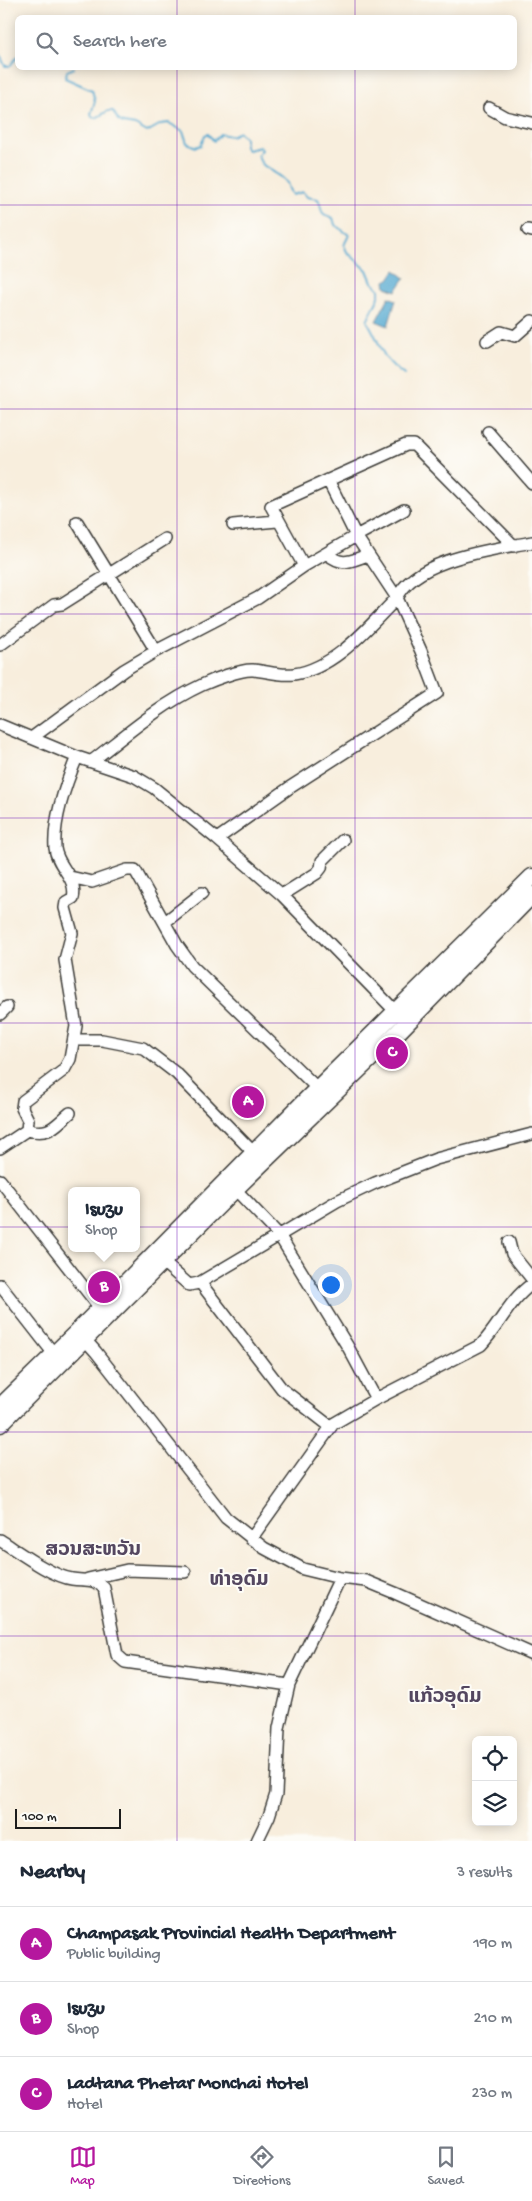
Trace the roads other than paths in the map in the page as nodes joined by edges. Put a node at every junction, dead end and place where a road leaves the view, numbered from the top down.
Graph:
1 (489, 108) dead end
2 (532, 122) edge
3 (530, 326) edge
4 (487, 341) dead end
5 (488, 432) dead end
6 (328, 480) junction
7 (532, 483) edge
8 (404, 510) dead end
9 (277, 521) junction
10 (77, 522) dead end
11 (233, 524) dead end
12 (356, 536) junction
13 (165, 539) dead end
14 (532, 542) edge
15 (514, 546) junction
16 (327, 554) junction
17 (368, 555) junction
18 (304, 566) junction
19 (111, 575) junction
20 (397, 598) junction
21 (0, 645) edge
22 (156, 651) junction
23 (2, 728) edge
24 (33, 737) junction
25 (78, 757) junction
26 (92, 761) junction
27 (218, 839) junction
28 (344, 840) dead end
29 (70, 877) junction
30 (532, 877) edge
31 (202, 893) dead end
32 (282, 895) junction
33 (532, 895) edge
34 (165, 922) junction
35 (402, 1017) junction
36 (74, 1040) junction
37 (318, 1089) junction
38 (70, 1113) dead end
39 (27, 1130) junction
40 (532, 1134) edge
41 (0, 1148) edge
42 (254, 1152) junction
43 (0, 1180) edge
44 (236, 1189) junction
45 (279, 1235) junction
46 (509, 1242) dead end
47 (158, 1258) junction
48 (532, 1279) edge
49 (199, 1284) junction
50 (532, 1284) edge
51 (0, 1285) edge
52 (100, 1308) junction
53 (81, 1336) junction
54 (54, 1354) junction
55 (376, 1399) junction
56 (0, 1407) edge
57 (0, 1424) edge
58 (331, 1427) junction
59 (252, 1539) junction
60 (0, 1540) edge
61 (185, 1572) dead end
62 (340, 1578) junction
63 (88, 1579) junction
64 (532, 1654) edge
65 (289, 1685) junction
66 (257, 1841) edge

1 - 2 street
3 - 4 street
5 - 7 street
6 - 9 street
6 - 12 street
6 - 15 street
8 - 12 street
9 - 11 street
9 - 18 street
10 - 19 street
12 - 16 street
12 - 17 street
13 - 19 street
14 - 15 street
15 - 20 street
16 - 17 street
16 - 18 street
17 - 20 street
18 - 22 street
19 - 21 street
19 - 22 street
20 - 26 street
20 - 27 street
22 - 24 street
23 - 24 street
24 - 25 street
25 - 26 street
25 - 29 street
26 - 27 street
27 - 32 street
28 - 32 street
29 - 34 street
29 - 36 street
30 - 35 highway
31 - 34 street
32 - 35 street
33 - 35 highway
34 - 37 street
35 - 37 highway
35 - 44 highway
36 - 39 street
36 - 42 street
37 - 42 highway
38 - 39 street
39 - 41 street
40 - 45 street
42 - 47 highway
43 - 52 street
44 - 45 street
44 - 47 highway
45 - 49 street
45 - 55 street
46 - 48 street
47 - 49 street
47 - 52 highway
47 - 53 highway
49 - 58 street
50 - 55 street
51 - 54 street
52 - 53 highway
53 - 54 highway
53 - 57 highway
53 - 59 street
54 - 56 highway
55 - 58 street
58 - 59 street
59 - 62 street
60 - 63 street
61 - 63 street
62 - 64 street
62 - 65 street
63 - 65 street
65 - 66 street

